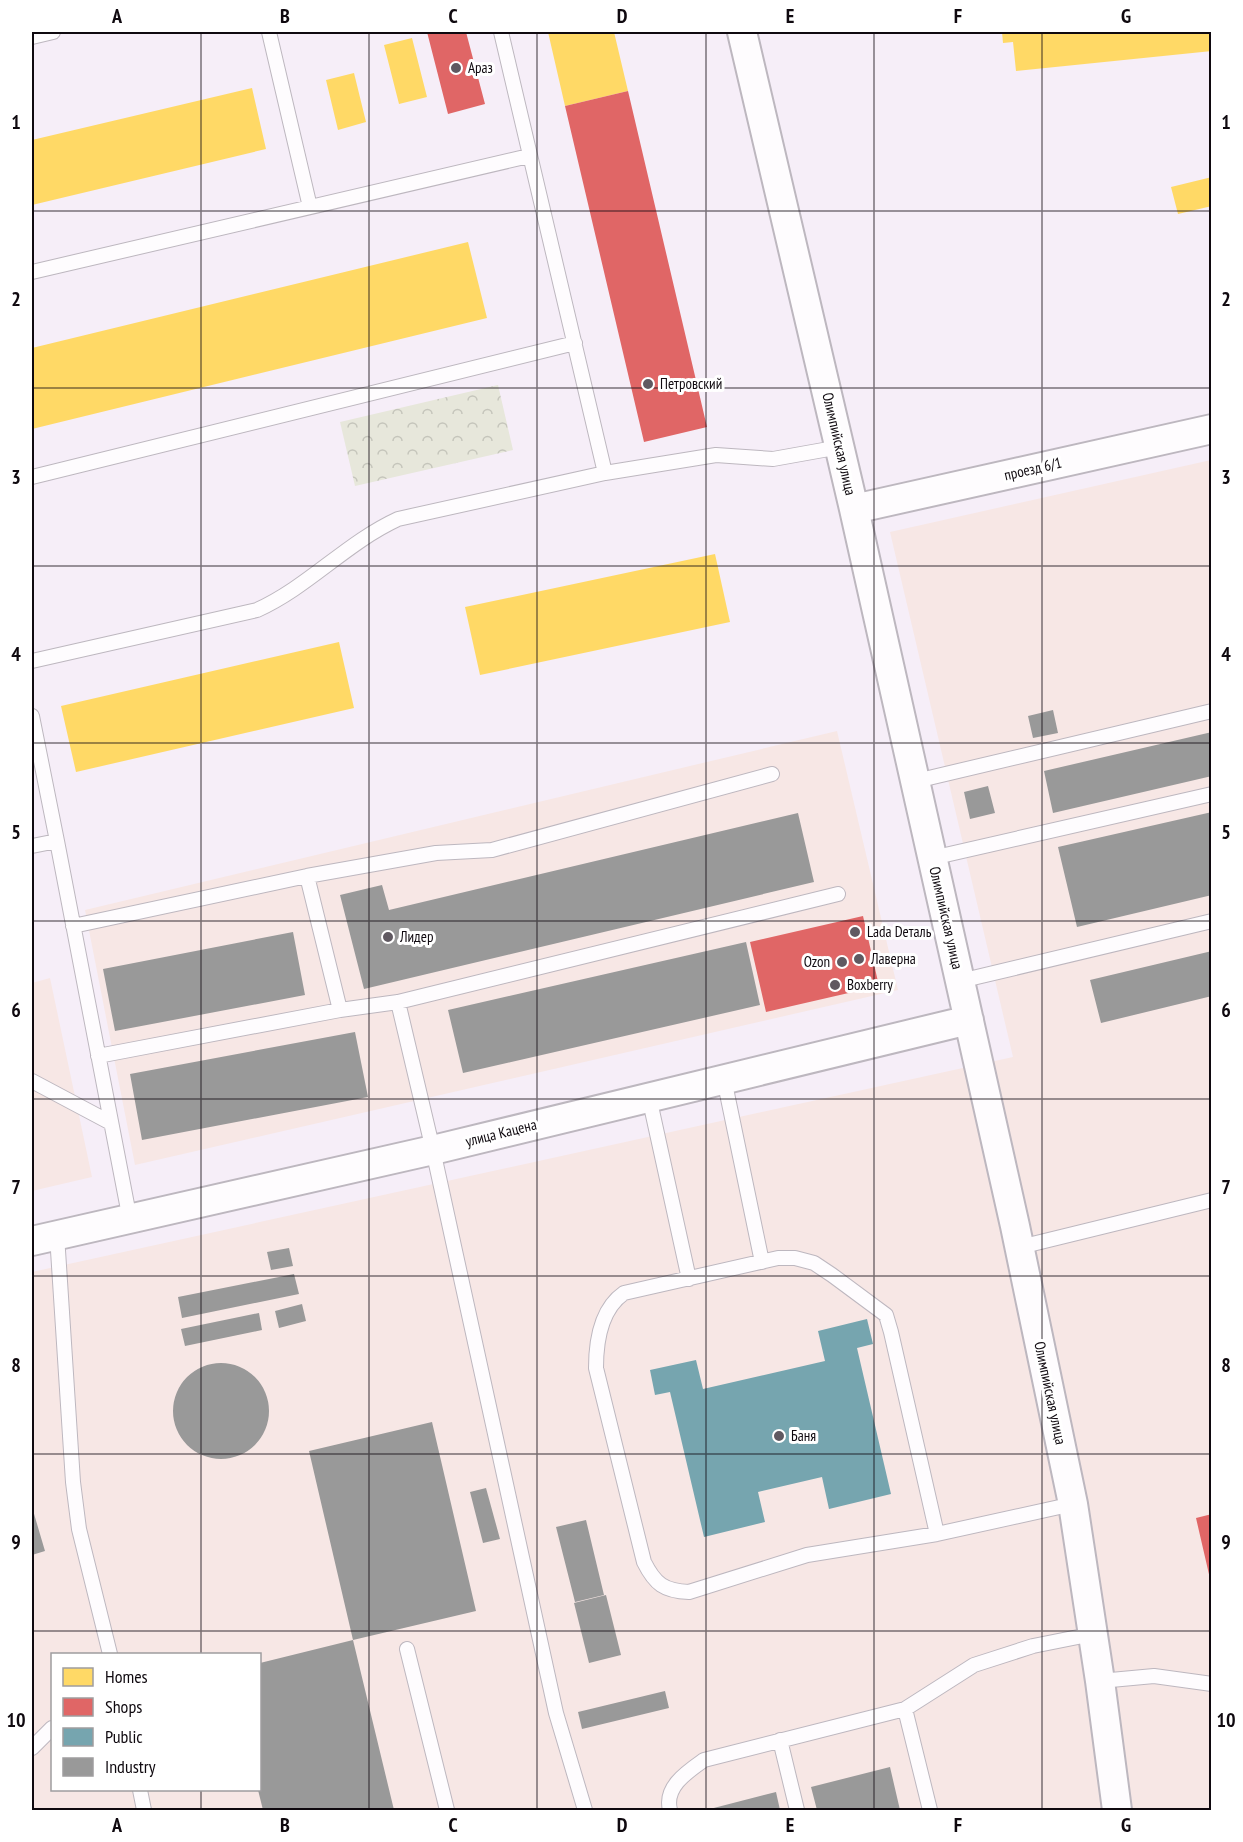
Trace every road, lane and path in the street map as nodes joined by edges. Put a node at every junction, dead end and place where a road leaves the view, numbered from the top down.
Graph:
1 (53, 32) edge
2 (269, 32) edge
3 (501, 32) edge
4 (742, 32) edge
5 (32, 37) edge
6 (529, 156) junction
7 (310, 207) junction
8 (32, 272) edge
9 (575, 343) junction
10 (1212, 429) edge
11 (840, 447) junction
12 (605, 473) junction
13 (32, 477) edge
14 (854, 509) junction
15 (32, 660) edge
16 (1212, 711) edge
17 (32, 716) edge
18 (772, 774) dead end
19 (916, 781) junction
20 (1212, 794) edge
21 (57, 841) junction
22 (32, 846) edge
23 (932, 858) junction
24 (307, 876) junction
25 (838, 894) dead end
26 (1212, 921) edge
27 (73, 926) junction
28 (960, 981) junction
29 (398, 1002) junction
30 (340, 1010) junction
31 (969, 1020) junction
32 (98, 1056) junction
33 (724, 1079) junction
34 (32, 1081) edge
35 (649, 1098) junction
36 (111, 1123) junction
37 (433, 1149) junction
38 (1212, 1200) edge
39 (130, 1220) junction
40 (44, 1238) edge
41 (1020, 1247) junction
42 (762, 1262) junction
43 (689, 1279) junction
44 (1072, 1504) junction
45 (937, 1534) junction
46 (1093, 1634) junction
47 (407, 1649) dead end
48 (110, 1653) edge
49 (1100, 1681) junction
50 (1212, 1684) edge
51 (905, 1709) junction
52 (51, 1729) edge
53 (780, 1740) junction
54 (32, 1748) edge
55 (140, 1791) edge
56 (669, 1809) edge
57 (144, 1810) edge
58 (447, 1810) edge
59 (585, 1810) edge
60 (797, 1810) edge
61 (930, 1810) edge
62 (1117, 1810) edge

1 - 5 lane
2 - 7 lane
3 - 6 lane
4 - 11 street, Олимпийская улица
6 - 7 lane
6 - 9 lane
7 - 8 lane
9 - 12 lane
9 - 13 lane
10 - 14 street, проезд 6/1
11 - 12 lane
11 - 14 street, Олимпийская улица
12 - 15 lane
14 - 19 street, Олимпийская улица
16 - 19 lane
17 - 21 lane
18 - 24 lane
19 - 23 street, Олимпийская улица
20 - 23 lane
21 - 22 lane
21 - 27 lane
23 - 28 street, Олимпийская улица
24 - 27 lane
24 - 30 lane
25 - 29 lane
26 - 28 lane
27 - 32 lane
28 - 31 street, Олимпийская улица
29 - 30 lane
29 - 37 lane
30 - 32 lane
31 - 33 street, улица Кацена
31 - 41 street, Олимпийская улица
32 - 36 lane
33 - 35 street, улица Кацена
33 - 42 lane
34 - 36 lane
35 - 37 street, улица Кацена
35 - 43 lane
36 - 39 lane
37 - 39 street, улица Кацена
37 - 59 lane
38 - 41 lane
39 - 40 street, улица Кацена
40 - 48 lane
41 - 44 street, Олимпийская улица
42 - 43 lane
42 - 45 lane
43 - 45 lane
44 - 45 lane
44 - 46 street, Олимпийская улица
46 - 49 street, Олимпийская улица
46 - 51 lane
47 - 58 lane
49 - 50 lane
49 - 62 street, Олимпийская улица
51 - 53 lane
51 - 61 lane
52 - 54 lane
53 - 56 lane
53 - 60 lane
55 - 57 lane

